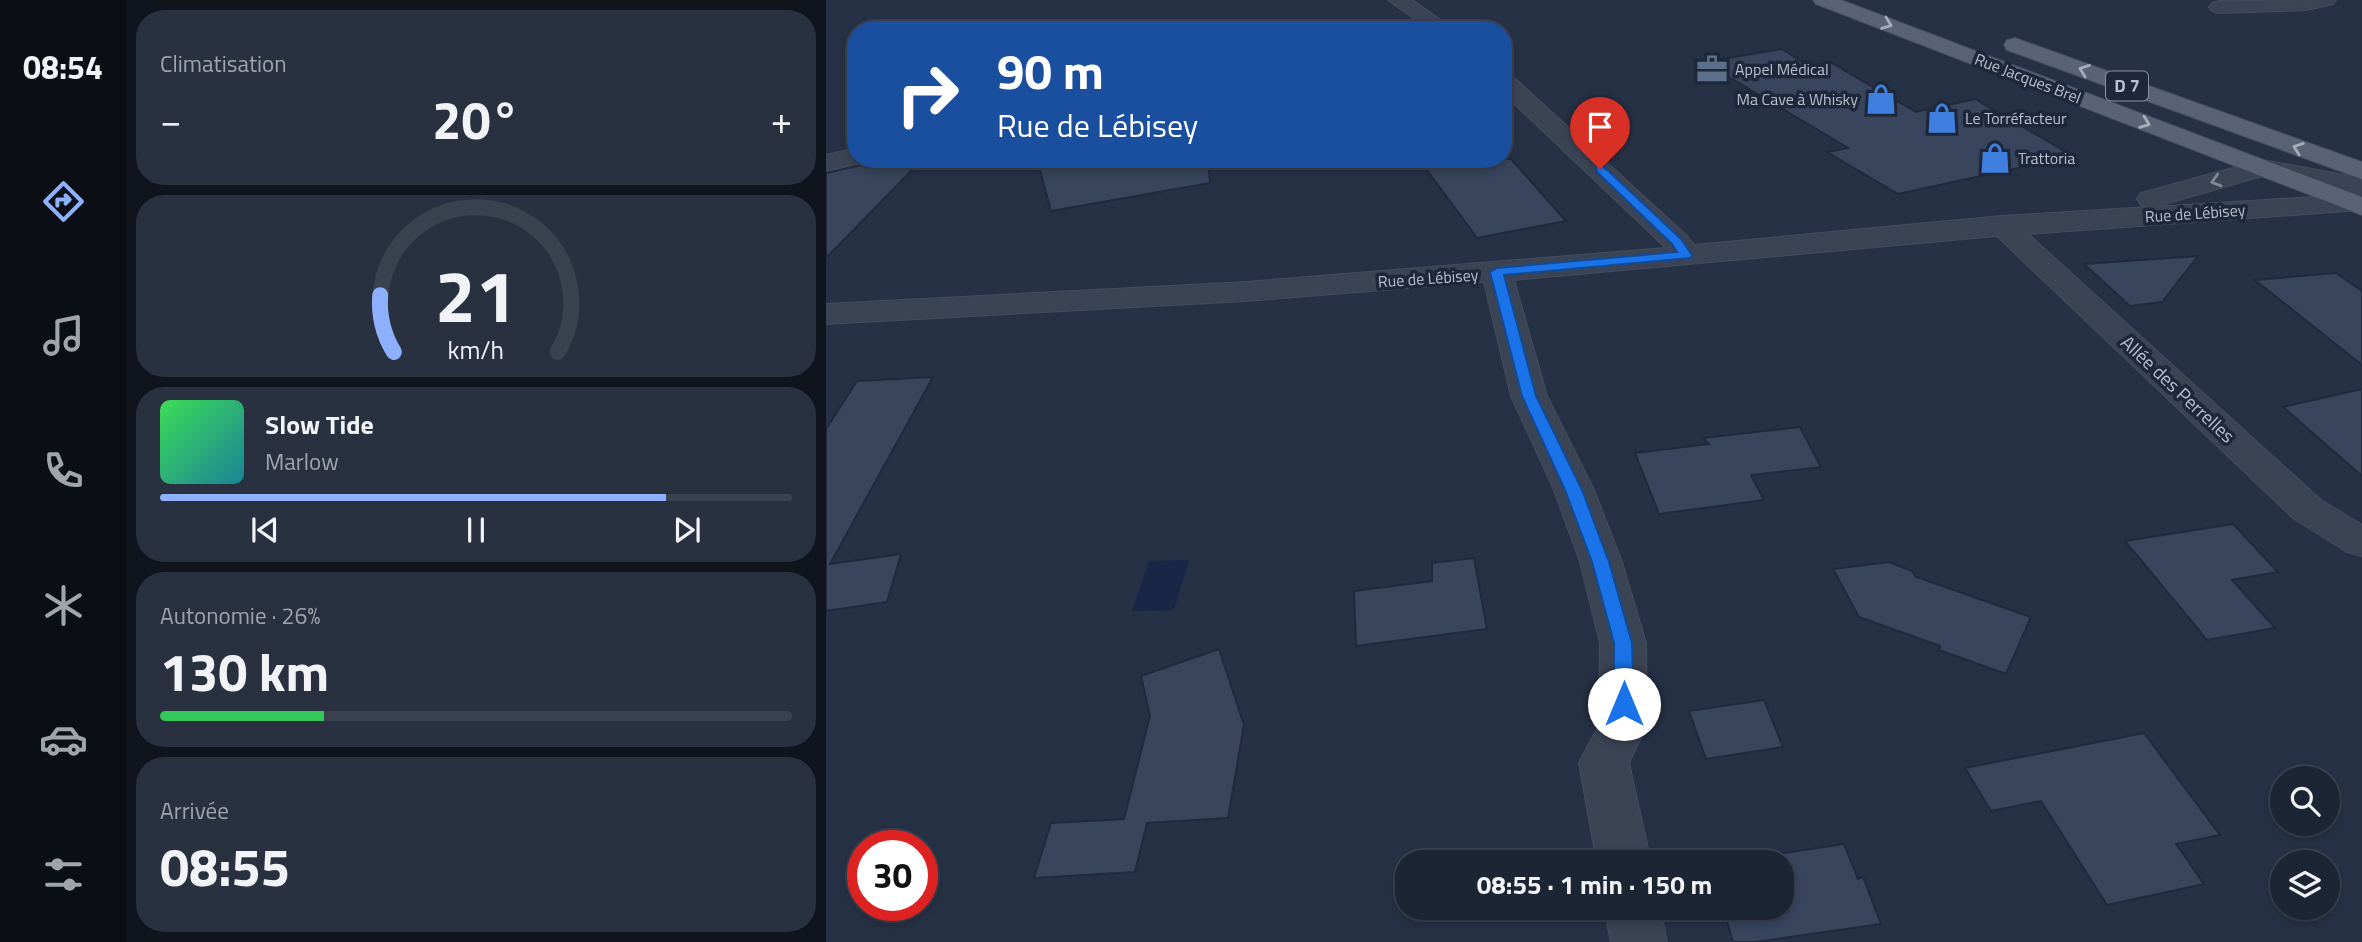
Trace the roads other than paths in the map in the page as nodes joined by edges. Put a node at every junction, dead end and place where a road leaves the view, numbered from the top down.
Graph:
1 (1398, 0) edge
2 (1823, 0) edge
3 (2326, 0) edge
4 (2219, 7) dead end
5 (1431, 21) edge
6 (1993, 37) dead end
7 (1512, 88) edge
8 (847, 158) edge
9 (826, 163) edge
10 (2262, 168) junction
11 (2362, 171) edge
12 (2359, 199) edge
13 (2015, 224) junction
14 (1685, 255) junction
15 (1497, 272) junction
16 (826, 314) edge
17 (2362, 543) edge
18 (1621, 850) edge
19 (1634, 920) edge
20 (1639, 942) edge

1 - 5 street
2 -> 10 main road, Rue Jacques Brel / D 7
3 - 4 street
11 -> 6 main road, Rue Jacques Brel / D 7
7 - 14 street
8 - 9 street
10 - 12 main road, Rue Jacques Brel / D 7
10 -> 13 street, Rue de Lébisey
12 - 13 street, Rue de Lébisey
13 - 14 street, Rue de Lébisey
13 - 17 street, Allée des Perrelles
14 - 15 street, Rue de Lébisey
15 - 16 street, Rue de Lébisey
15 - 18 street
19 - 20 street

